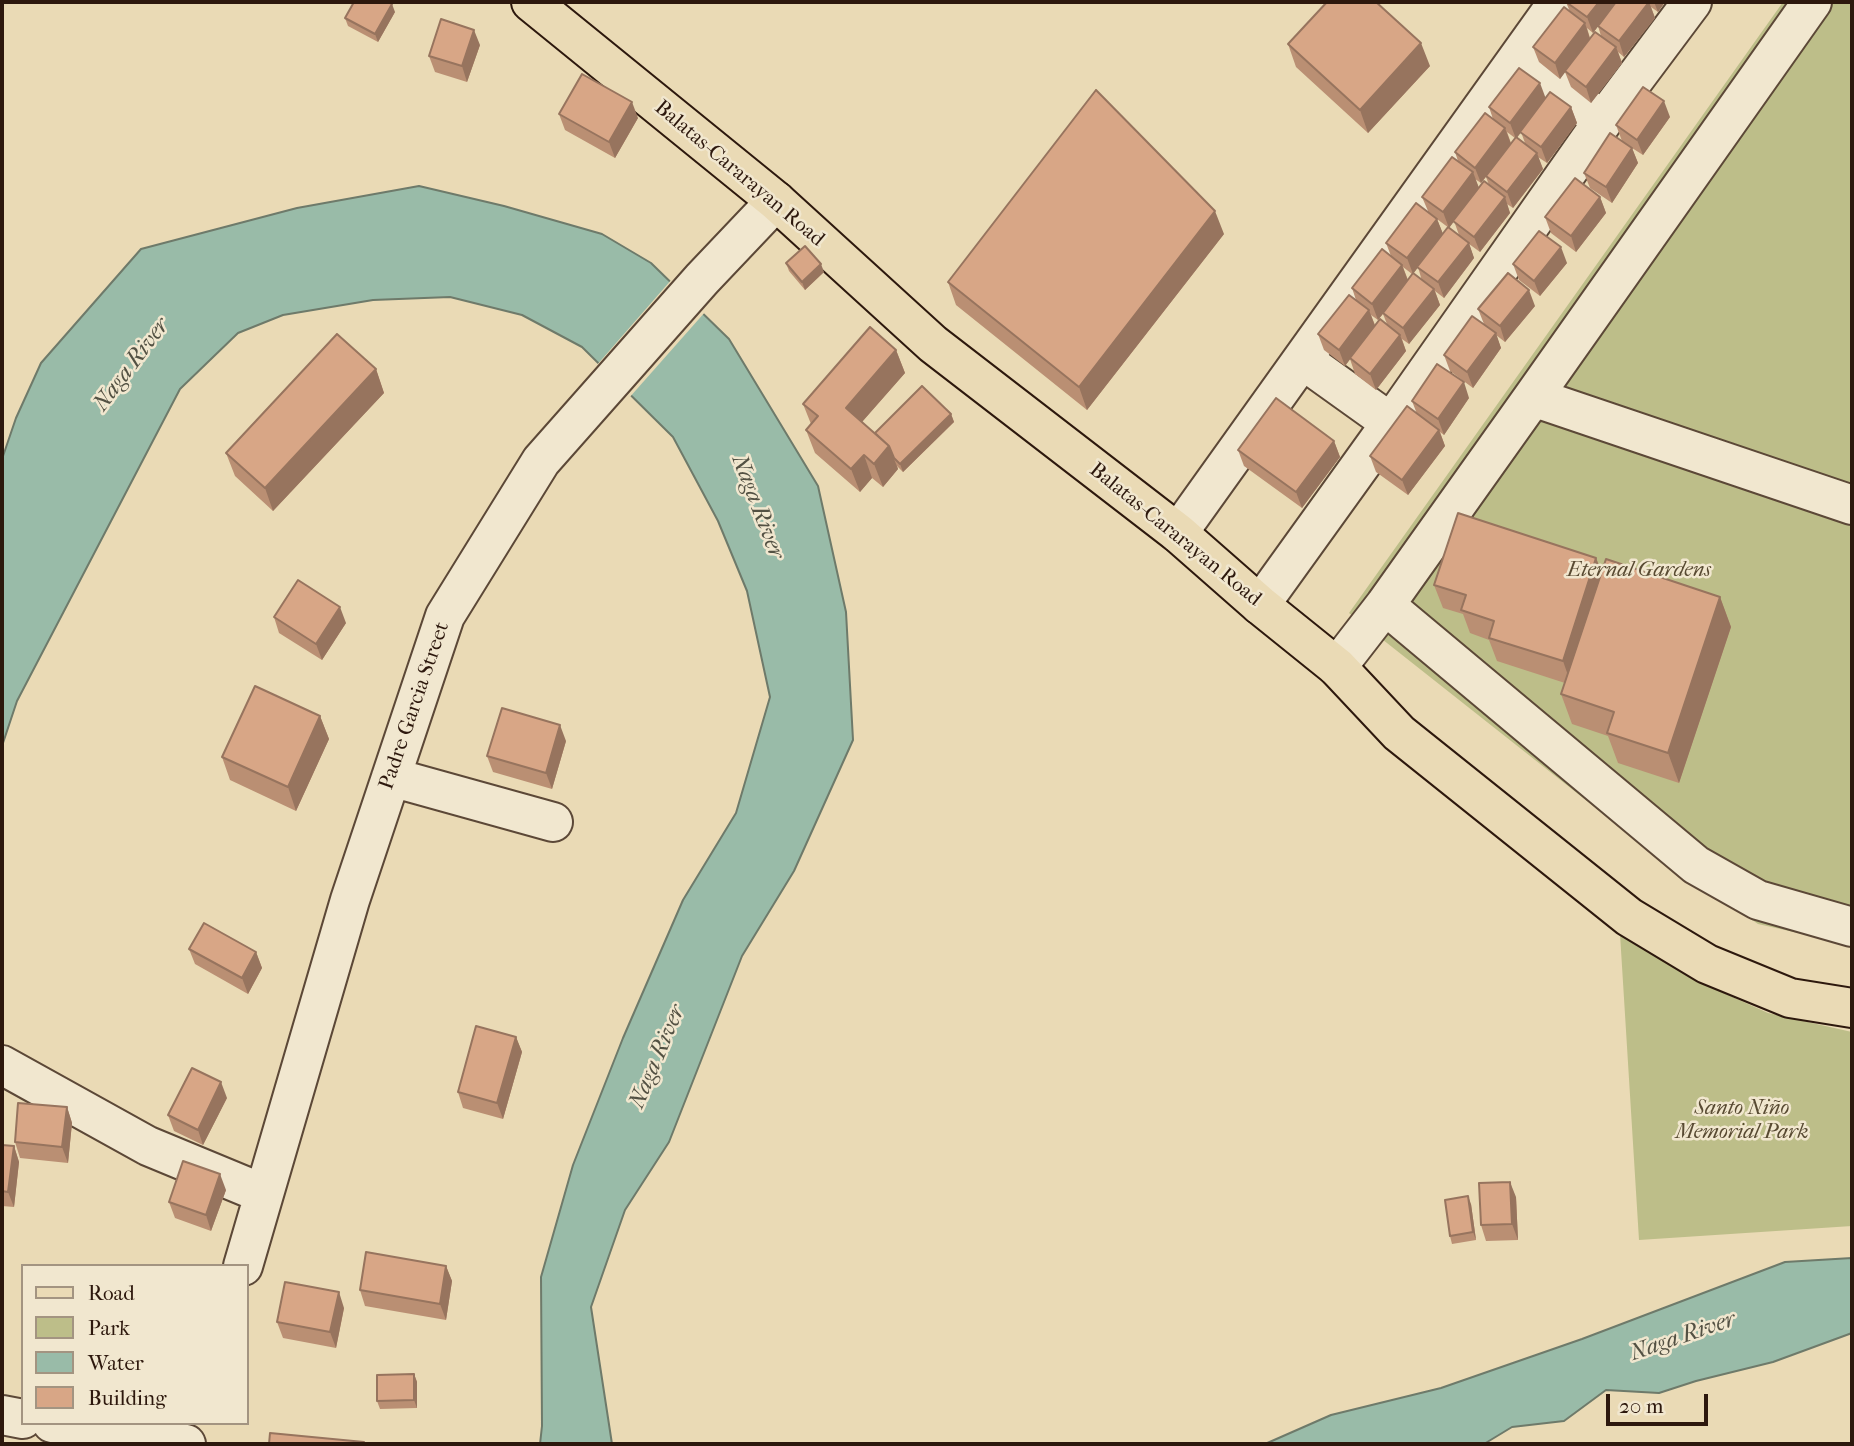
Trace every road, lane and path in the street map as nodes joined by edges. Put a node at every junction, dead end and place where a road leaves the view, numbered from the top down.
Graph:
1 (531, 2) edge
2 (1558, 2) edge
3 (1692, 2) edge
4 (1812, 2) edge
5 (1519, 58) junction
6 (1603, 121) junction
7 (776, 201) junction
8 (1303, 360) junction
9 (1533, 397) junction
10 (1391, 423) junction
11 (1852, 505) edge
12 (1178, 533) junction
13 (1260, 605) junction
14 (1385, 605) junction
15 (1337, 667) junction
16 (391, 777) junction
17 (553, 822) dead end
18 (1852, 927) edge
19 (1852, 1008) edge
20 (2, 1065) edge
21 (264, 1194) junction
22 (244, 1264) edge
23 (2, 1415) edge
24 (21, 1419) edge
25 (65, 1425) edge
26 (195, 1425) edge
27 (188, 1444) edge

1 - 7 main road, Balatas-Cararayan Road
2 - 5 street
3 - 6 street
4 - 9 street
5 - 6 street
5 - 8 street
6 - 10 street
7 - 12 main road, Balatas-Cararayan Road
7 - 16 street, Padre Garcia Street
8 - 10 street
8 - 12 street
9 - 11 street
9 - 14 street
10 - 13 street
12 - 13 main road, Balatas-Cararayan Road
13 - 15 main road, Balatas-Cararayan Road
14 - 15 street
14 - 18 street
15 - 19 main road, Balatas-Cararayan Road
16 - 17 street
16 - 21 street, Padre Garcia Street
20 - 21 street
21 - 22 street, Padre Garcia Street
23 - 24 street
25 - 27 street
26 - 27 street

